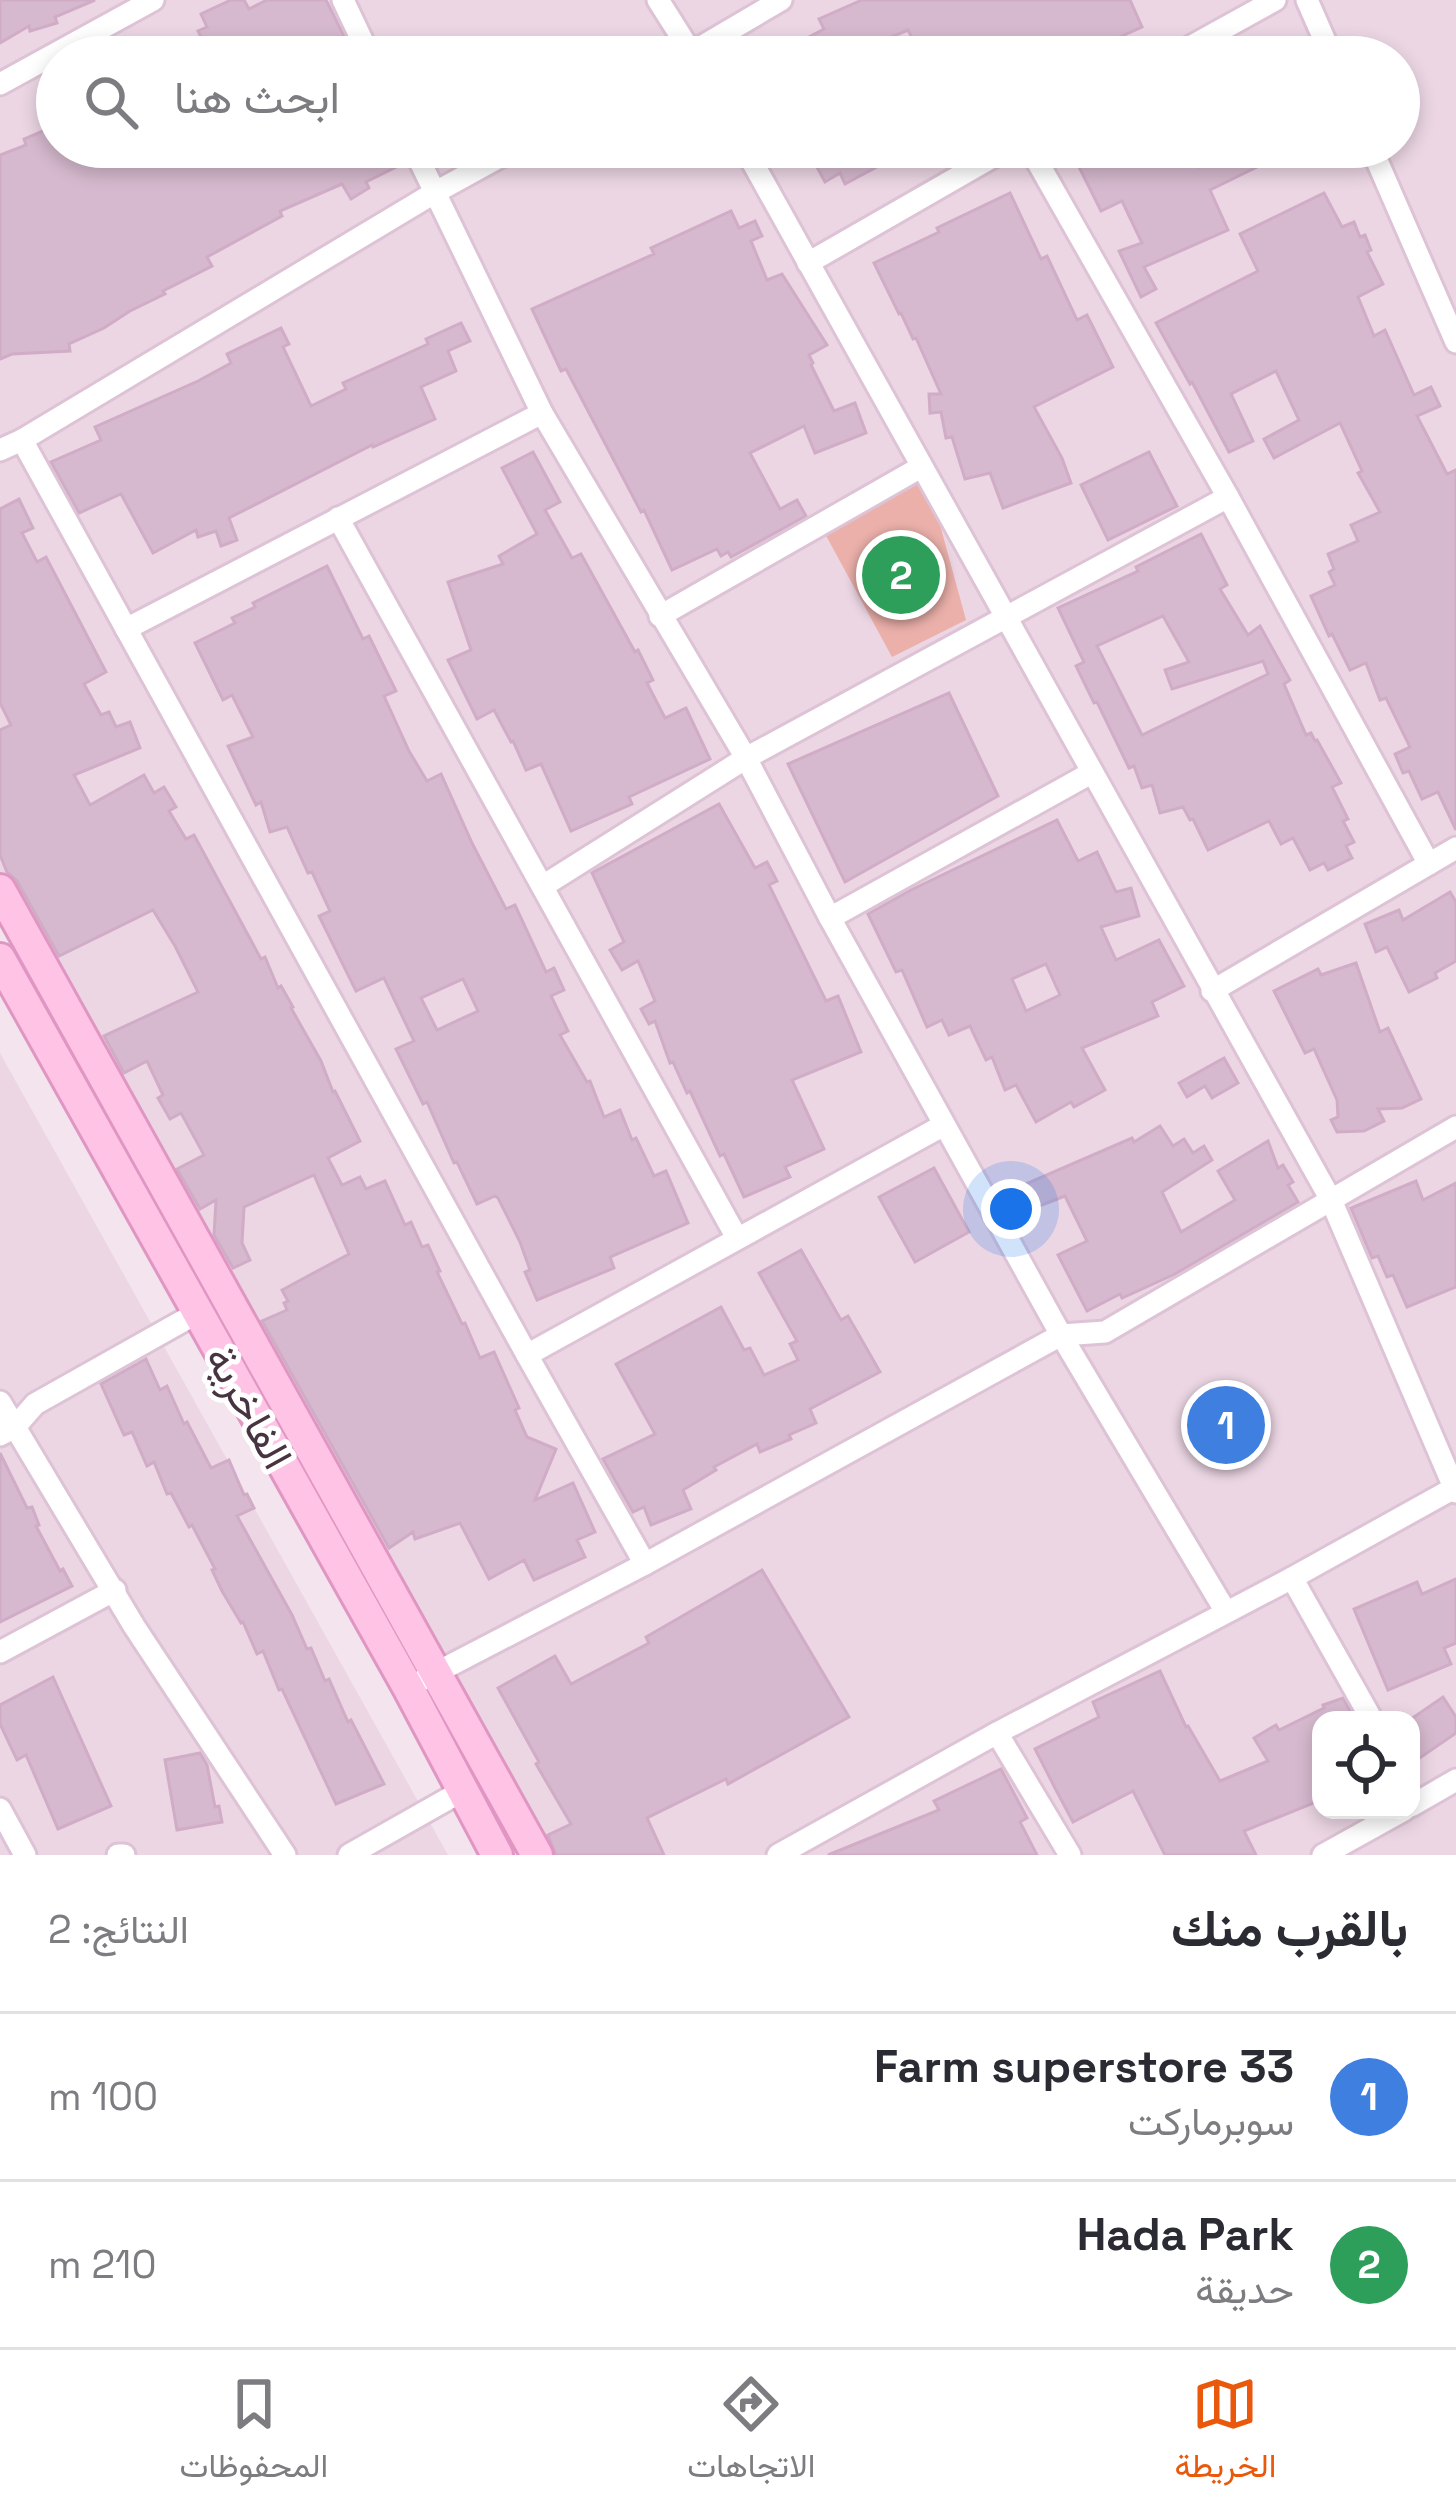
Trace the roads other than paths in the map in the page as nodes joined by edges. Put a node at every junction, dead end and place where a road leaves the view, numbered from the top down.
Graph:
1 (153, 0) edge
2 (343, 0) edge
3 (658, 0) edge
4 (781, 0) edge
5 (1274, 0) edge
6 (1307, 0) edge
7 (87, 36) edge
8 (360, 36) edge
9 (679, 36) edge
10 (722, 36) edge
11 (1210, 36) edge
12 (1323, 36) edge
13 (36, 64) edge
14 (0, 84) edge
15 (422, 168) edge
16 (480, 168) edge
17 (756, 168) edge
18 (973, 168) edge
19 (1041, 168) edge
20 (1380, 168) edge
21 (434, 193) junction
22 (808, 263) junction
23 (1456, 342) edge
24 (542, 413) junction
25 (22, 440) junction
26 (0, 450) edge
27 (921, 467) junction
28 (1228, 497) junction
29 (338, 518) junction
30 (660, 616) junction
31 (1007, 616) junction
32 (126, 629) junction
33 (746, 758) junction
34 (1091, 773) junction
35 (1456, 848) edge
36 (1429, 864) junction
37 (543, 886) junction
38 (0, 890) edge
39 (830, 918) junction
40 (0, 959) edge
41 (1212, 991) junction
42 (944, 1125) junction
43 (1456, 1127) edge
44 (1331, 1200) junction
45 (737, 1238) junction
46 (197, 1313) junction
47 (1061, 1335) junction
48 (527, 1355) junction
49 (0, 1402) edge
50 (7, 1431) edge
51 (1455, 1489) edge
52 (645, 1564) junction
53 (1292, 1578) junction
54 (115, 1590) junction
55 (1226, 1612) junction
56 (0, 1652) edge
57 (437, 1670) junction
58 (409, 1689) junction
59 (1367, 1711) edge
60 (997, 1733) junction
61 (1456, 1780) edge
62 (462, 1791) junction
63 (1420, 1798) edge
64 (0, 1809) edge
65 (1383, 1819) edge
66 (793, 1852) edge
67 (25, 1855) edge
68 (285, 1855) edge
69 (349, 1855) edge
70 (497, 1855) edge
71 (537, 1855) edge
72 (1070, 1855) edge
73 (1323, 1855) edge

1 - 7 street
2 - 8 street
3 - 9 street
4 - 10 street
5 - 11 street
6 - 12 street
13 - 14 street
15 - 21 street
16 - 21 street
17 - 22 street
18 - 22 street
19 - 28 street
20 - 23 street
21 - 24 street
21 - 25 street
22 - 27 street
24 - 29 street
24 - 30 street
25 - 26 street
25 - 32 street
27 - 30 street
27 - 31 street
28 - 31 street
28 - 36 street
29 - 32 street
29 - 37 street
30 - 33 street
31 - 33 street
31 - 34 street
32 - 48 street
33 - 37 street
33 - 39 street
34 - 39 street
34 - 41 street
35 - 36 street
36 - 41 street
37 - 45 street
38 - 57 street
39 - 42 street
40 - 46 street, الفاخرية
41 - 44 street
42 - 45 street
42 - 47 street
43 - 44 street
44 - 47 street
44 - 51 street
45 - 48 street
46 - 50 street
46 - 58 street, الفاخرية
47 - 52 street
47 - 55 street
48 - 52 street
49 - 50 street
50 - 54 street
51 - 53 street
52 - 57 street
53 - 55 street
53 - 59 street
54 - 56 street
54 - 68 street
55 - 60 street
57 - 58 street
57 - 71 street
58 - 62 street, الفاخرية
60 - 66 street
60 - 72 street
61 - 63 street
62 - 69 street
62 - 70 street, الفاخرية
64 - 67 street
65 - 73 street

